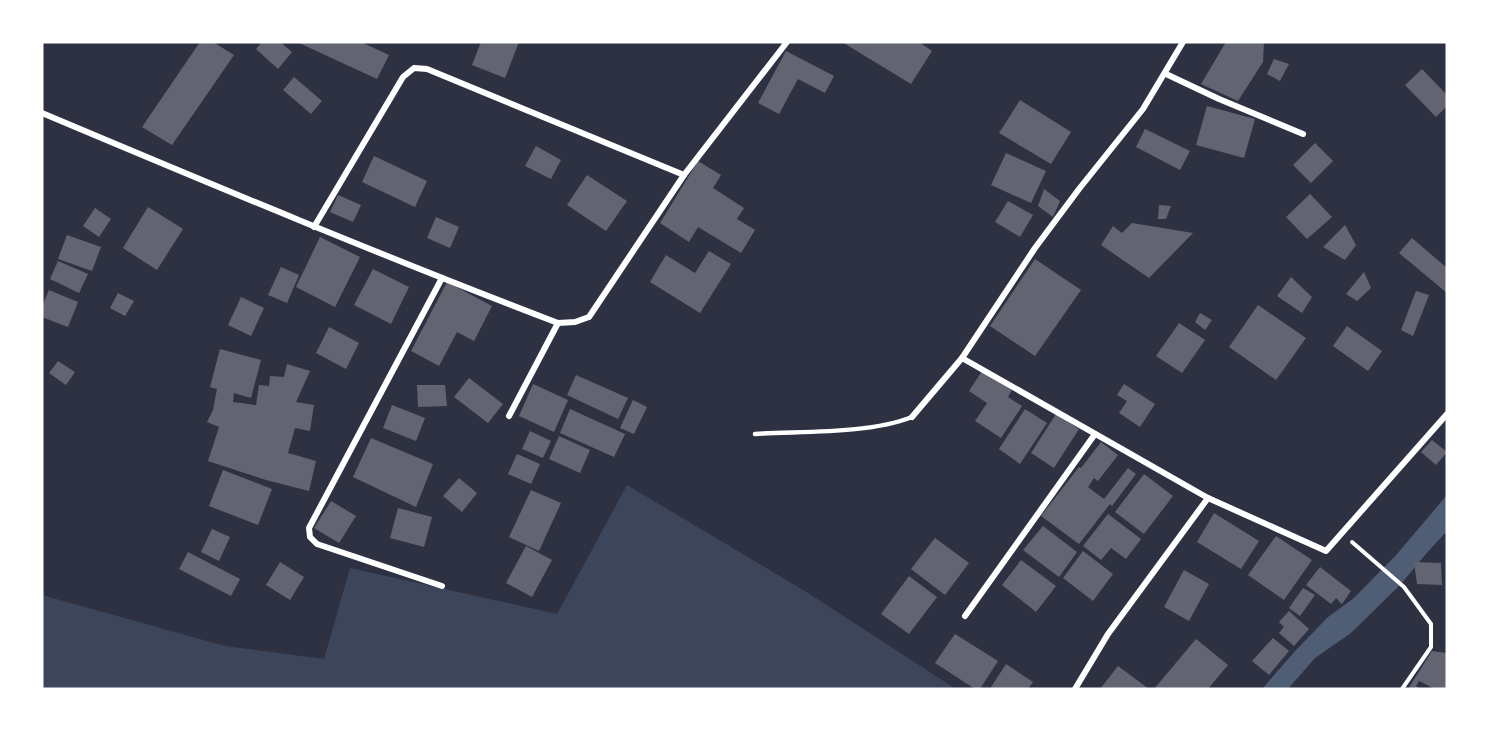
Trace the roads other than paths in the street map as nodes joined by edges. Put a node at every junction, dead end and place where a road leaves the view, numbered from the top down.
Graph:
1 (787, 42) edge
2 (1183, 42) edge
3 (1166, 74) junction
4 (42, 113) edge
5 (1303, 134) dead end
6 (684, 175) junction
7 (314, 227) junction
8 (442, 278) junction
9 (558, 323) junction
10 (962, 358) junction
11 (1447, 414) edge
12 (509, 416) dead end
13 (912, 417) joint
14 (755, 434) dead end
15 (1095, 434) junction
16 (1208, 498) junction
17 (442, 586) dead end
18 (965, 616) dead end
19 (1075, 689) edge

1 - 6 street
2 - 3 street
3 - 5 street
3 - 10 street
4 - 7 street
6 - 7 street
6 - 9 street
7 - 8 street
8 - 9 street
8 - 17 street
9 - 12 street
10 - 13 street
10 - 15 street
11 - 16 street
13 - 14 lane
15 - 16 street
15 - 18 street
16 - 19 street

